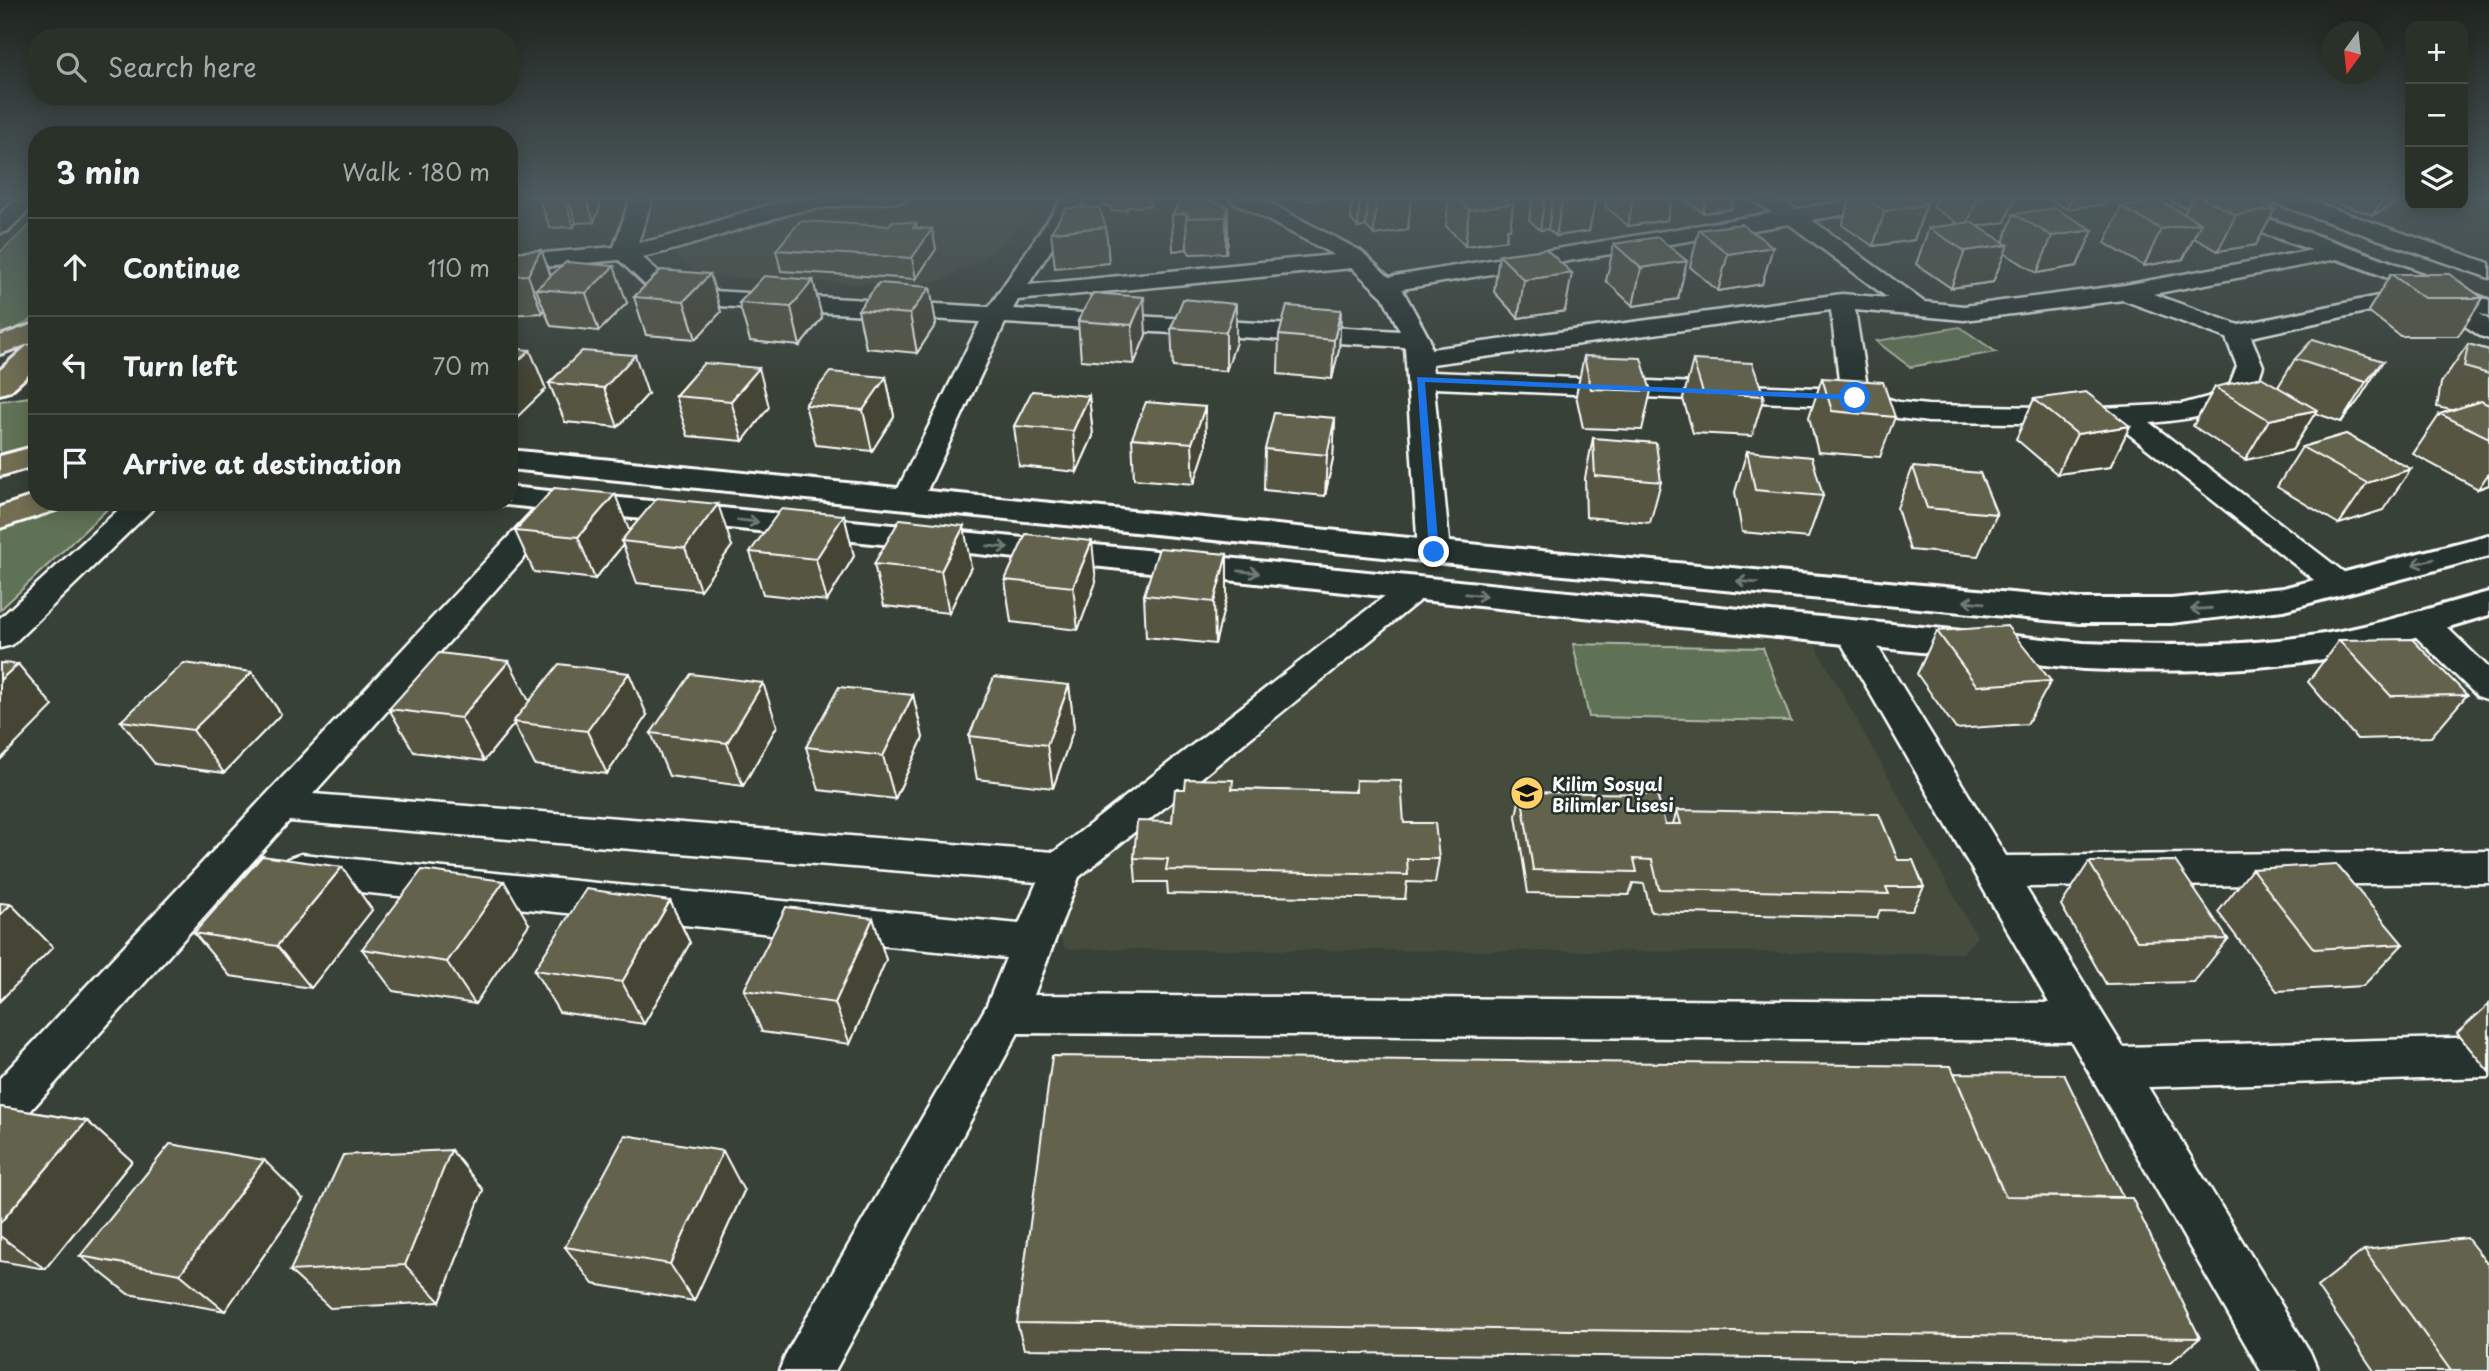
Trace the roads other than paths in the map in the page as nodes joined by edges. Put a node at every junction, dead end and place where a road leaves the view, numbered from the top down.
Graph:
1 (544, 260) edge
2 (632, 260) edge
3 (1032, 260) edge
4 (1357, 260) joint
5 (1526, 260) edge
6 (1852, 260) edge
7 (2296, 260) edge
8 (2361, 260) edge
9 (2404, 260) edge
10 (2458, 260) edge
11 (518, 262) edge
12 (2489, 271) edge
13 (2398, 273) junction
14 (1385, 285) junction
15 (2428, 291) junction
16 (2125, 292) junction
17 (2489, 293) edge
18 (1842, 301) junction
19 (1003, 304) junction
20 (1918, 309) junction
21 (2489, 309) edge
22 (2489, 331) edge
23 (2237, 334) junction
24 (28, 335) edge
25 (0, 346) edge
26 (1418, 359) junction
27 (28, 360) edge
28 (0, 385) edge
29 (28, 388) edge
30 (0, 393) edge
31 (1855, 398) junction
32 (2122, 415) junction
33 (518, 461) edge
34 (518, 498) edge
35 (908, 499) junction
36 (558, 502) junction
37 (28, 508) edge
38 (135, 511) edge
39 (0, 518) edge
40 (2489, 545) edge
41 (1434, 552) junction
42 (2339, 584) junction
43 (1415, 589) junction
44 (2489, 603) edge
45 (2421, 622) junction
46 (1853, 634) junction
47 (0, 637) edge
48 (2489, 688) edge
49 (279, 806) junction
50 (227, 862) junction
51 (2489, 867) edge
52 (1062, 868) junction
53 (1995, 872) junction
54 (1032, 943) junction
55 (1005, 1014) junction
56 (2084, 1022) junction
57 (2489, 1057) edge
58 (2111, 1068) junction
59 (0, 1111) edge
60 (806, 1371) edge
61 (2291, 1371) edge

1 - 11 street
2 - 19 street
3 - 19 street
4 - 14 street
4 - 19 street
5 - 14 street
6 - 20 street
7 - 16 street
8 - 13 street
9 - 17 street
10 - 12 street
13 - 15 street
13 - 21 street
14 - 26 street
15 - 22 street
15 - 23 street
16 - 20 street
16 - 23 street
18 - 20 street
18 - 26 street
18 - 31 street
19 - 26 street
19 - 35 street
23 - 32 street
24 - 25 highway
26 - 31 street
26 - 41 street
27 - 28 highway
29 - 30 highway
31 - 32 street
32 - 42 street
33 - 35 street
34 - 36 street
35 - 41 street
36 -> 43 street
36 - 49 street
37 - 39 highway
38 - 47 street
40 -> 42 street
42 -> 41 street
43 -> 46 street
43 - 52 street
44 - 45 street
45 - 46 street
45 - 48 street
46 - 53 street
49 - 50 street
49 - 52 street
50 - 54 street
50 - 59 street
51 - 53 street
52 - 54 street
53 - 56 street
54 - 55 street
55 - 56 street
55 - 60 street
56 - 58 street
57 - 58 street
58 - 61 street

